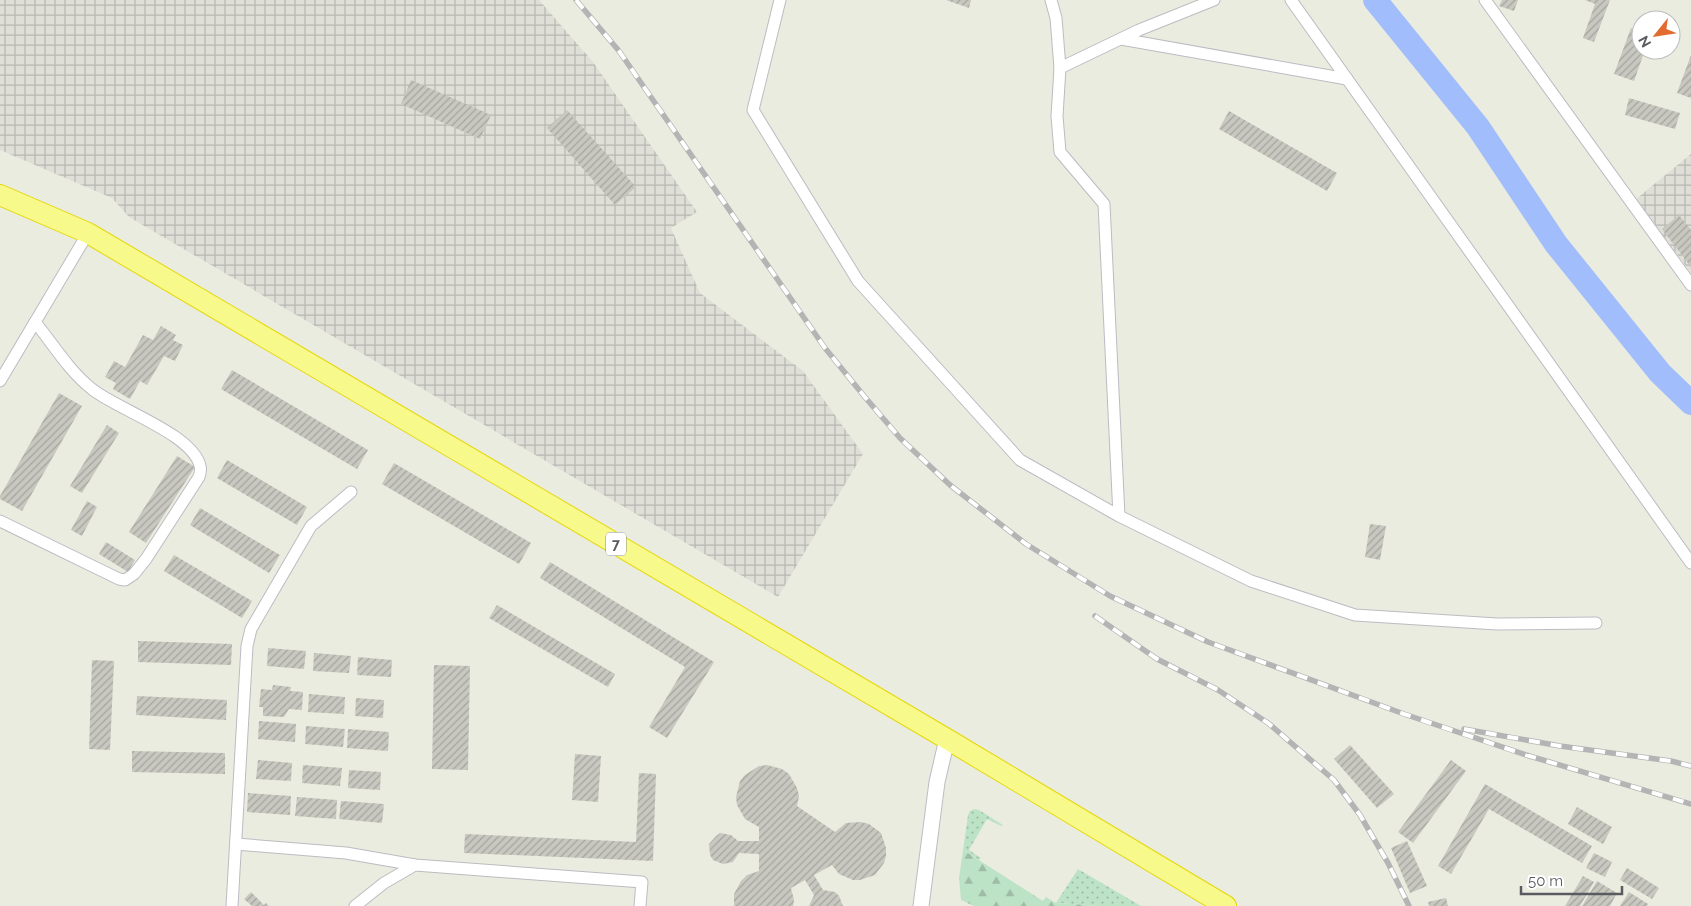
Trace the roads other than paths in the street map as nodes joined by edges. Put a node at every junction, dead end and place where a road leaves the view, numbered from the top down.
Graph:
1 (780, 0) edge
2 (1051, 0) edge
3 (1214, 0) edge
4 (1292, 0) edge
5 (1485, 0) edge
6 (1121, 39) junction
7 (1060, 68) junction
8 (1347, 79) junction
9 (0, 195) edge
10 (88, 233) junction
11 (1691, 285) edge
12 (35, 322) junction
13 (0, 381) edge
14 (351, 492) dead end
15 (1119, 516) junction
16 (0, 521) edge
17 (1691, 563) edge
18 (1596, 623) dead end
19 (947, 739) junction
20 (236, 844) junction
21 (415, 865) junction
22 (232, 906) edge
23 (355, 906) edge
24 (640, 906) edge
25 (921, 906) edge
26 (1226, 906) edge

1 - 15 street
2 - 7 street
3 - 6 street
4 - 8 street
5 - 11 street
6 - 7 street
6 - 8 street
7 - 15 street
8 - 17 street
9 - 10 highway, 7
10 - 12 street
10 - 19 highway, 7
12 - 13 street
12 - 16 street
14 - 20 street
15 - 18 street
19 - 25 street
19 - 26 highway, 7
20 - 21 street
20 - 22 street
21 - 23 street
21 - 24 street

